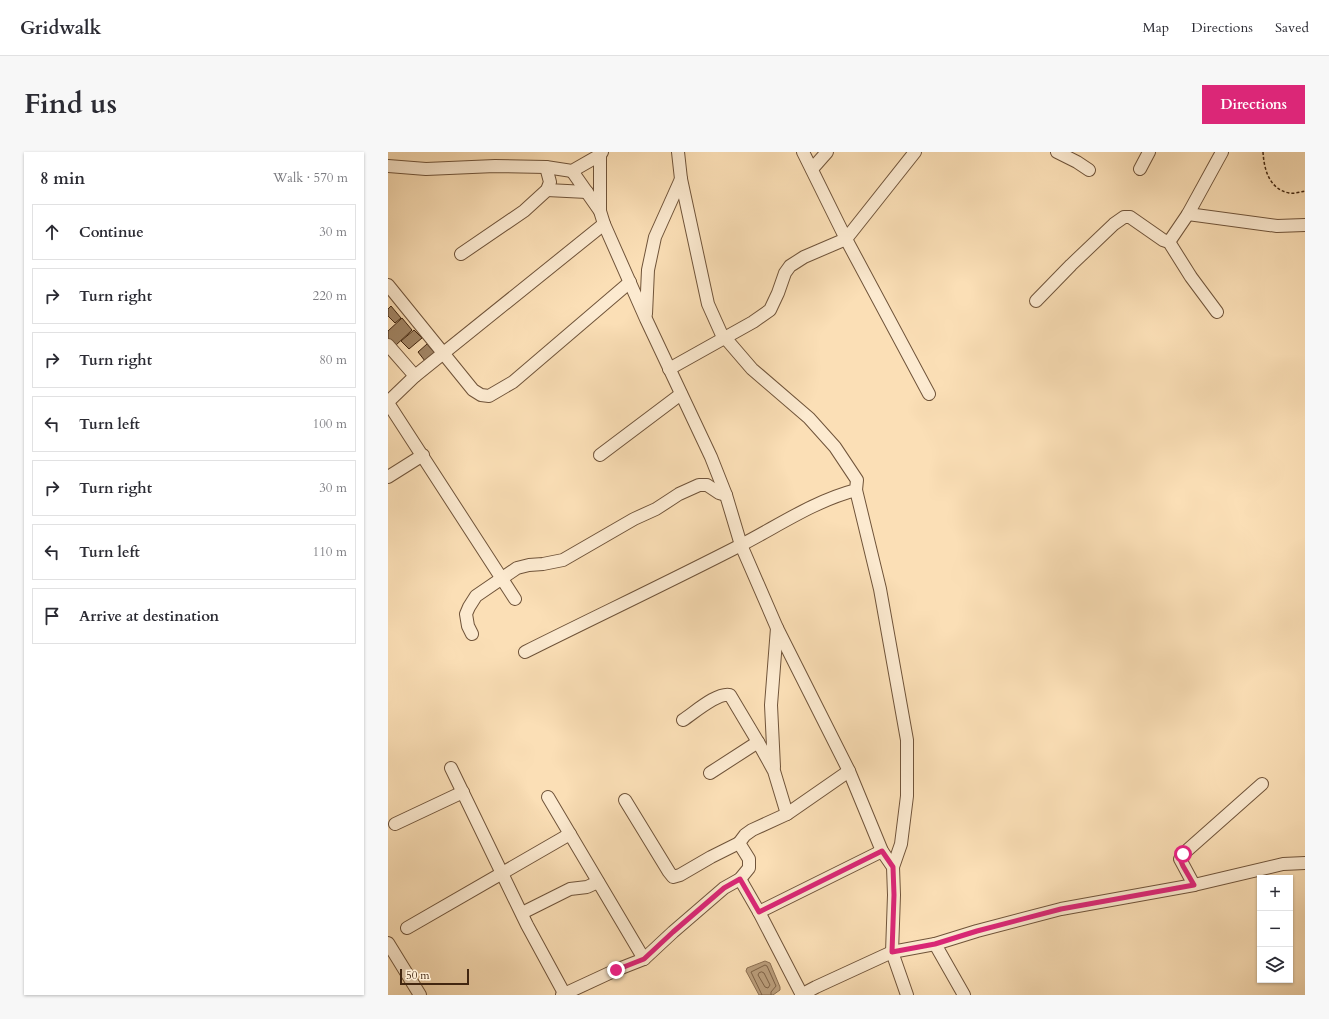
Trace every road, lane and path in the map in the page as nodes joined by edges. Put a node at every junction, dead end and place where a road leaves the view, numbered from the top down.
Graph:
1 (678, 152) edge
2 (803, 152) edge
3 (827, 152) edge
4 (915, 152) edge
5 (1057, 152) edge
6 (1150, 152) edge
7 (1222, 152) edge
8 (1263, 152) edge
9 (601, 154) edge
10 (1080, 157) edge
11 (388, 166) edge
12 (546, 166) junction
13 (1140, 169) dead end
14 (812, 170) junction
15 (1089, 170) dead end
16 (572, 171) junction
17 (681, 179) junction
18 (547, 190) junction
19 (1305, 191) edge
20 (587, 192) junction
21 (600, 211) junction
22 (1188, 214) junction
23 (604, 224) junction
24 (1305, 225) edge
25 (846, 239) junction
26 (1169, 242) junction
27 (461, 254) dead end
28 (630, 282) junction
29 (388, 285) edge
30 (1036, 301) dead end
31 (1217, 312) dead end
32 (646, 319) junction
33 (725, 338) junction
34 (388, 345) edge
35 (444, 354) junction
36 (669, 369) junction
37 (415, 376) junction
38 (681, 394) junction
39 (928, 394) dead end
40 (388, 402) edge
41 (422, 455) junction
42 (600, 455) dead end
43 (388, 477) edge
44 (856, 490) junction
45 (726, 495) junction
46 (741, 545) junction
47 (501, 578) junction
48 (515, 599) dead end
49 (777, 628) junction
50 (472, 634) dead end
51 (525, 652) dead end
52 (683, 720) dead end
53 (758, 742) junction
54 (451, 768) dead end
55 (849, 771) junction
56 (774, 772) junction
57 (710, 773) dead end
58 (1262, 784) dead end
59 (463, 792) junction
60 (548, 797) dead end
61 (625, 800) dead end
62 (787, 814) junction
63 (395, 824) dead end
64 (570, 834) junction
65 (739, 842) junction
66 (882, 851) junction
67 (1305, 863) edge
68 (893, 867) junction
69 (503, 874) junction
70 (740, 879) junction
71 (598, 882) junction
72 (1194, 885) junction
73 (759, 912) junction
74 (522, 913) junction
75 (407, 928) dead end
76 (388, 943) edge
77 (935, 944) junction
78 (892, 952) junction
79 (644, 959) junction
80 (563, 994) edge
81 (420, 995) edge
82 (802, 995) edge
83 (907, 995) edge
84 (964, 995) edge

1 - 17 street
2 - 14 street
3 - 14 street
4 - 25 street
5 - 10 street
6 - 13 street
7 - 22 street
8 - 19 path
9 - 16 street
9 - 21 street
10 - 15 street
11 - 12 street
12 - 16 street
12 - 18 street
14 - 25 street
16 - 20 street
17 - 32 street
17 - 33 street
18 - 20 street
18 - 27 street
20 - 21 street
21 - 23 street
22 - 24 street
22 - 26 street
23 - 28 street
23 - 35 street
25 - 33 street
25 - 39 street
26 - 30 street
26 - 31 street
28 - 32 street
28 - 35 street
29 - 35 street
32 - 36 street
33 - 36 street
33 - 44 street
34 - 37 street
35 - 37 street
36 - 38 street
37 - 40 street
38 - 42 street
38 - 45 street
40 - 41 street
41 - 43 street
41 - 47 street
44 - 46 street
44 - 68 street
45 - 46 street
45 - 47 street
46 - 49 street
46 - 51 street
47 - 48 street
47 - 50 street
49 - 55 street
49 - 56 street
52 - 53 street
53 - 56 street
53 - 57 street
54 - 59 street
55 - 62 street
55 - 66 street
56 - 62 street
58 - 72 street
59 - 63 street
59 - 69 street
60 - 64 street
61 - 65 street
62 - 65 street
64 - 69 street
64 - 71 street
65 - 70 street
66 - 68 street
66 - 73 street
67 - 72 street
68 - 78 street
69 - 74 street
69 - 75 street
70 - 73 street
70 - 79 street
71 - 74 street
71 - 79 street
72 - 77 street
73 - 82 street
74 - 80 street
76 - 81 street
77 - 78 street
77 - 84 street
78 - 82 street
78 - 83 street
79 - 80 street

